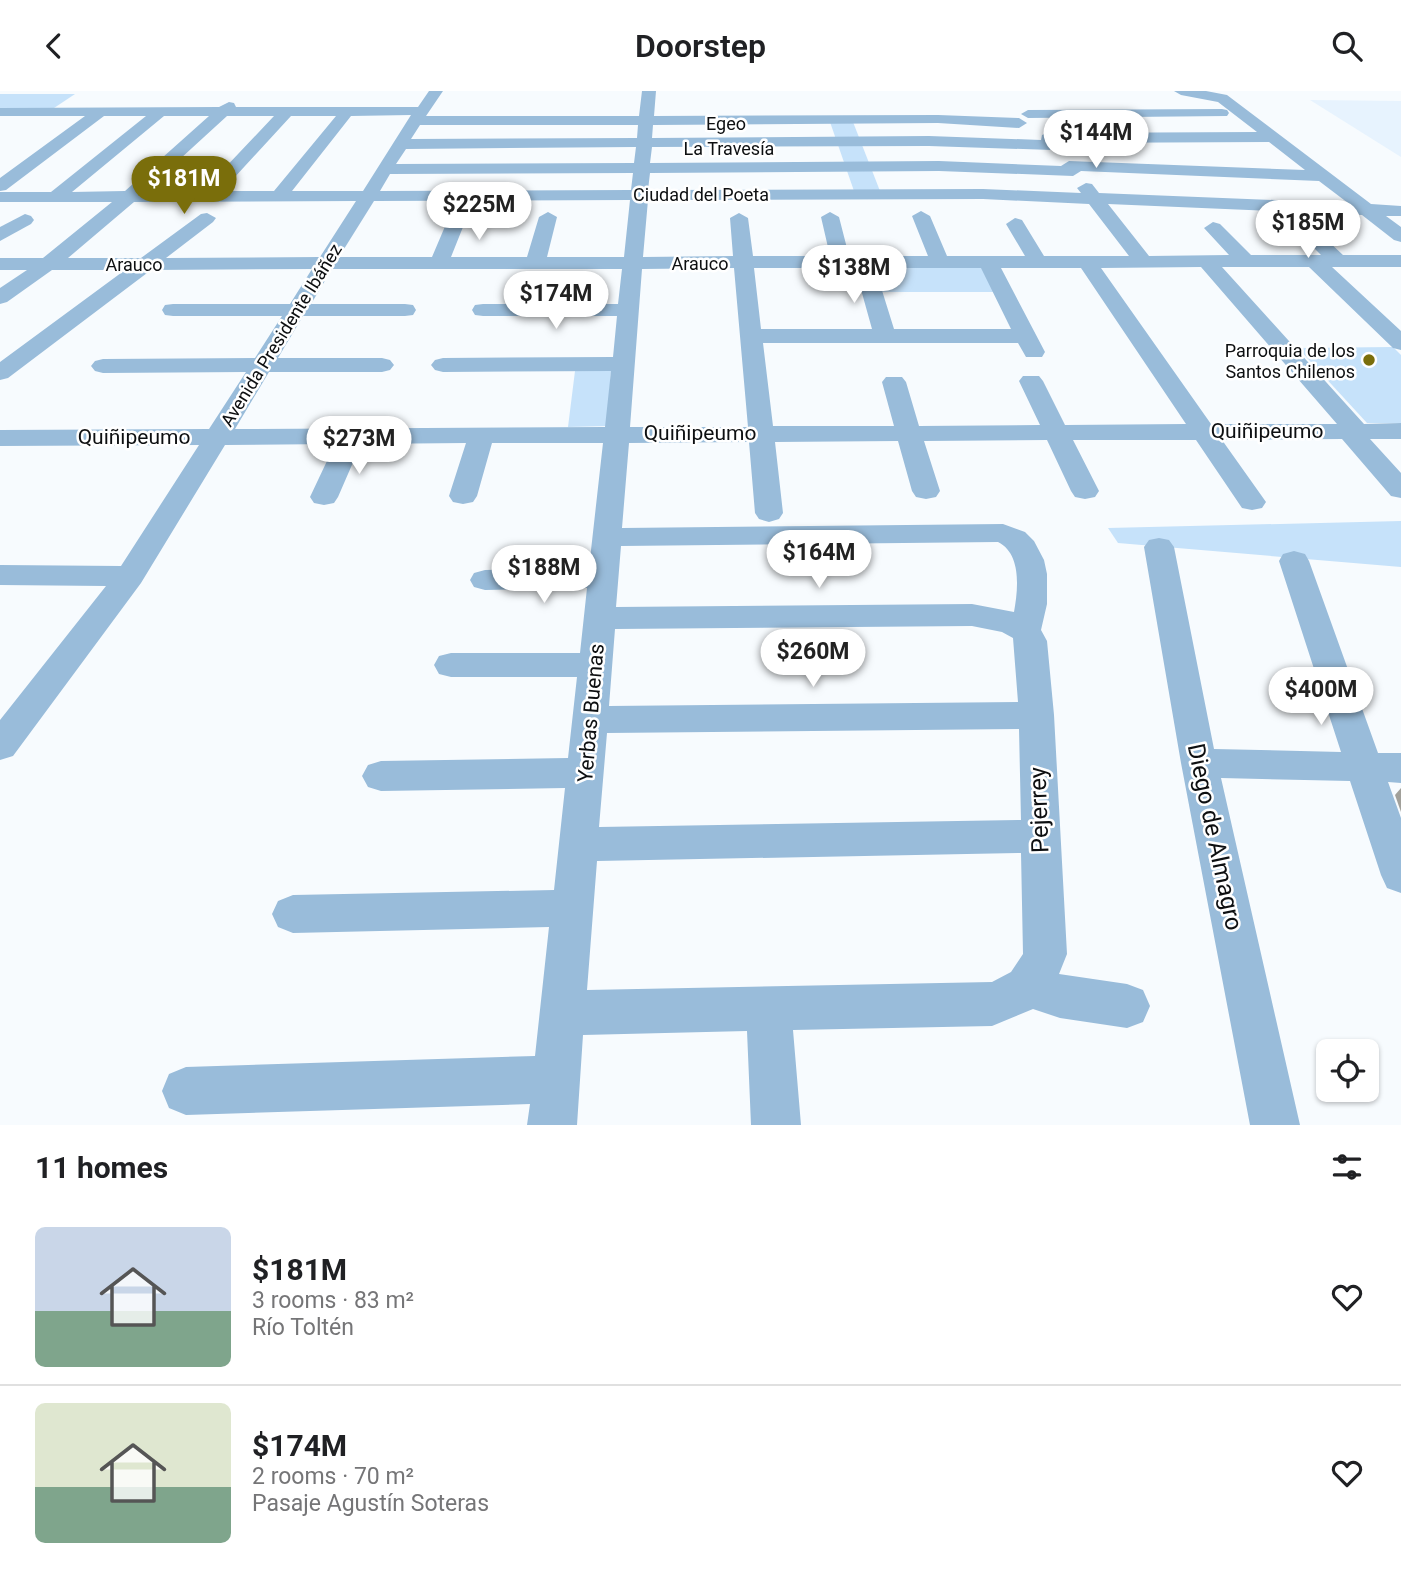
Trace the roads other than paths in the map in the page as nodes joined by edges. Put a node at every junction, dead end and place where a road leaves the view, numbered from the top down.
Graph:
1 (436, 91) edge
2 (1181, 91) edge
3 (498, 101) dead end
4 (587, 101) dead end
5 (721, 101) dead end
6 (785, 101) dead end
7 (848, 101) dead end
8 (916, 105) dead end
9 (228, 106) junction
10 (100, 111) junction
11 (161, 111) junction
12 (288, 111) junction
13 (347, 111) junction
14 (0, 112) edge
15 (39, 112) junction
16 (1027, 113) junction
17 (1241, 113) junction
18 (418, 115) junction
19 (790, 119) junction
20 (856, 119) junction
21 (924, 119) junction
22 (489, 120) junction
23 (582, 120) junction
24 (723, 120) junction
25 (10, 131) dead end
26 (1274, 137) junction
27 (1193, 138) junction
28 (1050, 142) junction
29 (644, 143) edge
30 (400, 144) junction
31 (385, 169) junction
32 (1071, 169) junction
33 (1234, 173) junction
34 (1326, 176) junction
35 (0, 186) edge
36 (368, 195) junction
37 (129, 196) junction
38 (208, 196) junction
39 (279, 196) junction
40 (0, 197) edge
41 (55, 197) junction
42 (1093, 198) junction
43 (1369, 210) junction
44 (1401, 211) edge
45 (921, 216) dead end
46 (830, 217) dead end
47 (207, 218) dead end
48 (458, 218) dead end
49 (548, 218) dead end
50 (739, 218) dead end
51 (25, 220) dead end
52 (1015, 224) dead end
53 (1213, 228) dead end
54 (1305, 230) dead end
55 (0, 235) edge
56 (1401, 236) edge
57 (1038, 261) junction
58 (1086, 261) junction
59 (1143, 261) junction
60 (1206, 261) junction
61 (1245, 261) junction
62 (1314, 261) junction
63 (1338, 261) junction
64 (1401, 261) edge
65 (744, 262) junction
66 (841, 262) junction
67 (863, 262) junction
68 (940, 262) junction
69 (988, 262) junction
70 (326, 263) junction
71 (439, 263) junction
72 (535, 263) junction
73 (633, 263) junction
74 (0, 264) edge
75 (51, 264) junction
76 (146, 264) junction
77 (0, 298) edge
78 (173, 310) dead end
79 (405, 310) dead end
80 (483, 310) dead end
81 (628, 310) junction
82 (296, 311) junction
83 (751, 336) junction
84 (885, 336) junction
85 (1401, 343) edge
86 (623, 364) junction
87 (263, 365) junction
88 (382, 365) dead end
89 (443, 365) dead end
90 (103, 366) dead end
91 (0, 373) edge
92 (1031, 381) dead end
93 (894, 382) dead end
94 (1353, 431) junction
95 (1401, 431) edge
96 (909, 432) junction
97 (1056, 432) junction
98 (1203, 432) junction
99 (617, 433) junction
100 (761, 433) junction
101 (482, 435) junction
102 (218, 436) junction
103 (352, 436) junction
104 (0, 438) edge
105 (1401, 490) edge
106 (926, 491) dead end
107 (1085, 491) dead end
108 (463, 496) dead end
109 (324, 497) dead end
110 (1252, 502) dead end
111 (769, 513) dead end
112 (607, 537) junction
113 (1159, 547) dead end
114 (1294, 561) dead end
115 (0, 575) edge
116 (130, 576) junction
117 (603, 578) junction
118 (485, 580) dead end
119 (599, 618) junction
120 (1025, 630) junction
121 (595, 665) junction
122 (451, 666) dead end
123 (1036, 715) junction
124 (590, 720) junction
125 (0, 746) edge
126 (1199, 763) junction
127 (1364, 767) junction
128 (1401, 768) edge
129 (585, 773) junction
130 (382, 776) dead end
131 (1040, 836) junction
132 (578, 844) junction
133 (1401, 874) edge
134 (572, 908) junction
135 (293, 913) dead end
136 (1030, 987) junction
137 (1127, 1006) dead end
138 (769, 1009) junction
139 (563, 1013) junction
140 (556, 1079) junction
141 (186, 1091) dead end
142 (552, 1125) edge
143 (776, 1125) edge
144 (1275, 1125) edge

1 - 18 street, Avenida Presidente Ibáñez
2 - 17 street
3 - 22 street
4 - 23 street
5 - 24 street
6 - 19 street
7 - 20 street
8 - 21 street
9 - 11 street
9 - 12 street
9 - 37 street
10 - 11 street
10 - 15 street
10 - 35 street
11 - 41 street
12 - 13 street
12 - 38 street
13 - 18 street
13 - 39 street
14 - 15 street
15 - 25 street
16 - 17 street
16 - 21 street
16 - 28 street
17 - 26 street
18 - 22 street
18 - 30 street, Avenida Presidente Ibáñez
19 - 20 street
19 - 24 street
20 - 21 street
22 - 23 street
23 - 29 street
24 - 29 street
26 - 27 street, Egeo
26 - 34 street
27 - 28 street, Egeo
27 - 33 street
28 - 29 street, Egeo
28 - 32 street
29 - 30 street, Egeo
29 - 31 street, La Travesía
29 - 32 street, La Travesía
29 - 36 street, Ciudad del Poeta
29 - 42 street, Ciudad del Poeta
29 - 73 street, Yerbas Buenas
30 - 31 street, Avenida Presidente Ibáñez
31 - 36 street, Avenida Presidente Ibáñez
32 - 33 street, La Travesía
32 - 42 street
33 - 34 street, La Travesía
34 - 43 street
36 - 39 street, Ciudad del Poeta
36 - 70 street, Avenida Presidente Ibáñez
37 - 38 street, Ciudad del Poeta
37 - 41 street, Ciudad del Poeta
37 - 75 street
38 - 39 street, Ciudad del Poeta
40 - 41 street, Ciudad del Poeta
42 - 43 street, Ciudad del Poeta
42 - 59 street
43 - 44 street, Ciudad del Poeta
43 - 56 street
45 - 68 street
46 - 66 street
47 - 76 street
48 - 71 street
49 - 72 street
50 - 65 street
51 - 55 street
52 - 57 street
53 - 61 street
54 - 63 street
57 - 58 street, Arauco
57 - 69 street, Arauco
58 - 59 street, Arauco
58 - 98 street
59 - 60 street, Arauco
60 - 61 street, Arauco
60 - 94 street
61 - 62 street, Arauco
62 - 63 street, Arauco
62 - 85 street
63 - 64 street, Arauco
65 - 66 street, Arauco
65 - 73 street, Arauco
65 - 83 street
66 - 67 street, Arauco
67 - 68 street, Arauco
67 - 84 street
68 - 69 street, Arauco
69 - 84 street
70 - 71 street, Arauco
70 - 76 street, Arauco
70 - 82 street, Avenida Presidente Ibáñez
71 - 72 street, Arauco
72 - 73 street, Arauco
73 - 81 street, Yerbas Buenas
74 - 75 street, Arauco
75 - 76 street, Arauco
75 - 77 street
76 - 91 street
78 - 82 street
79 - 82 street
80 - 81 street
81 - 86 street, Yerbas Buenas
82 - 87 street, Avenida Presidente Ibáñez
83 - 84 street
83 - 100 street
86 - 89 street
86 - 99 street, Yerbas Buenas
87 - 88 street
87 - 90 street
87 - 102 street, Avenida Presidente Ibáñez
92 - 97 street
93 - 96 street
94 - 95 street, Quiñipeumo
94 - 98 street, Quiñipeumo
94 - 105 street
96 - 97 street, Quiñipeumo
96 - 100 street, Quiñipeumo
96 - 106 street
97 - 98 street, Quiñipeumo
97 - 107 street
98 - 110 street
99 - 100 street, Quiñipeumo
99 - 101 street, Quiñipeumo
99 - 112 street, Yerbas Buenas
100 - 111 street
101 - 103 street, Quiñipeumo
101 - 108 street
102 - 103 street, Quiñipeumo
102 - 104 street, Quiñipeumo
102 - 116 street, Avenida Presidente Ibáñez
103 - 109 street
112 - 117 street, Yerbas Buenas
112 - 120 street, Pejerrey
113 - 126 street, Diego de Almagro
114 - 127 street
115 - 116 street
116 - 125 street, Avenida Presidente Ibáñez
117 - 118 street
117 - 119 street, Yerbas Buenas
119 - 120 street
119 - 121 street, Yerbas Buenas
120 - 123 street, Pejerrey
121 - 122 street
121 - 124 street, Yerbas Buenas
123 - 124 street
123 - 131 street, Pejerrey
124 - 129 street, Yerbas Buenas
126 - 127 street
126 - 144 street, Diego de Almagro
127 - 128 street
127 - 133 street
129 - 130 street
129 - 132 street, Yerbas Buenas
131 - 132 street
131 - 136 street, Pejerrey
132 - 134 street, Yerbas Buenas
134 - 135 street
134 - 139 street, Yerbas Buenas
136 - 137 street
136 - 138 street
138 - 139 street
138 - 143 street
139 - 140 street, Yerbas Buenas
140 - 141 street
140 - 142 street, Yerbas Buenas

